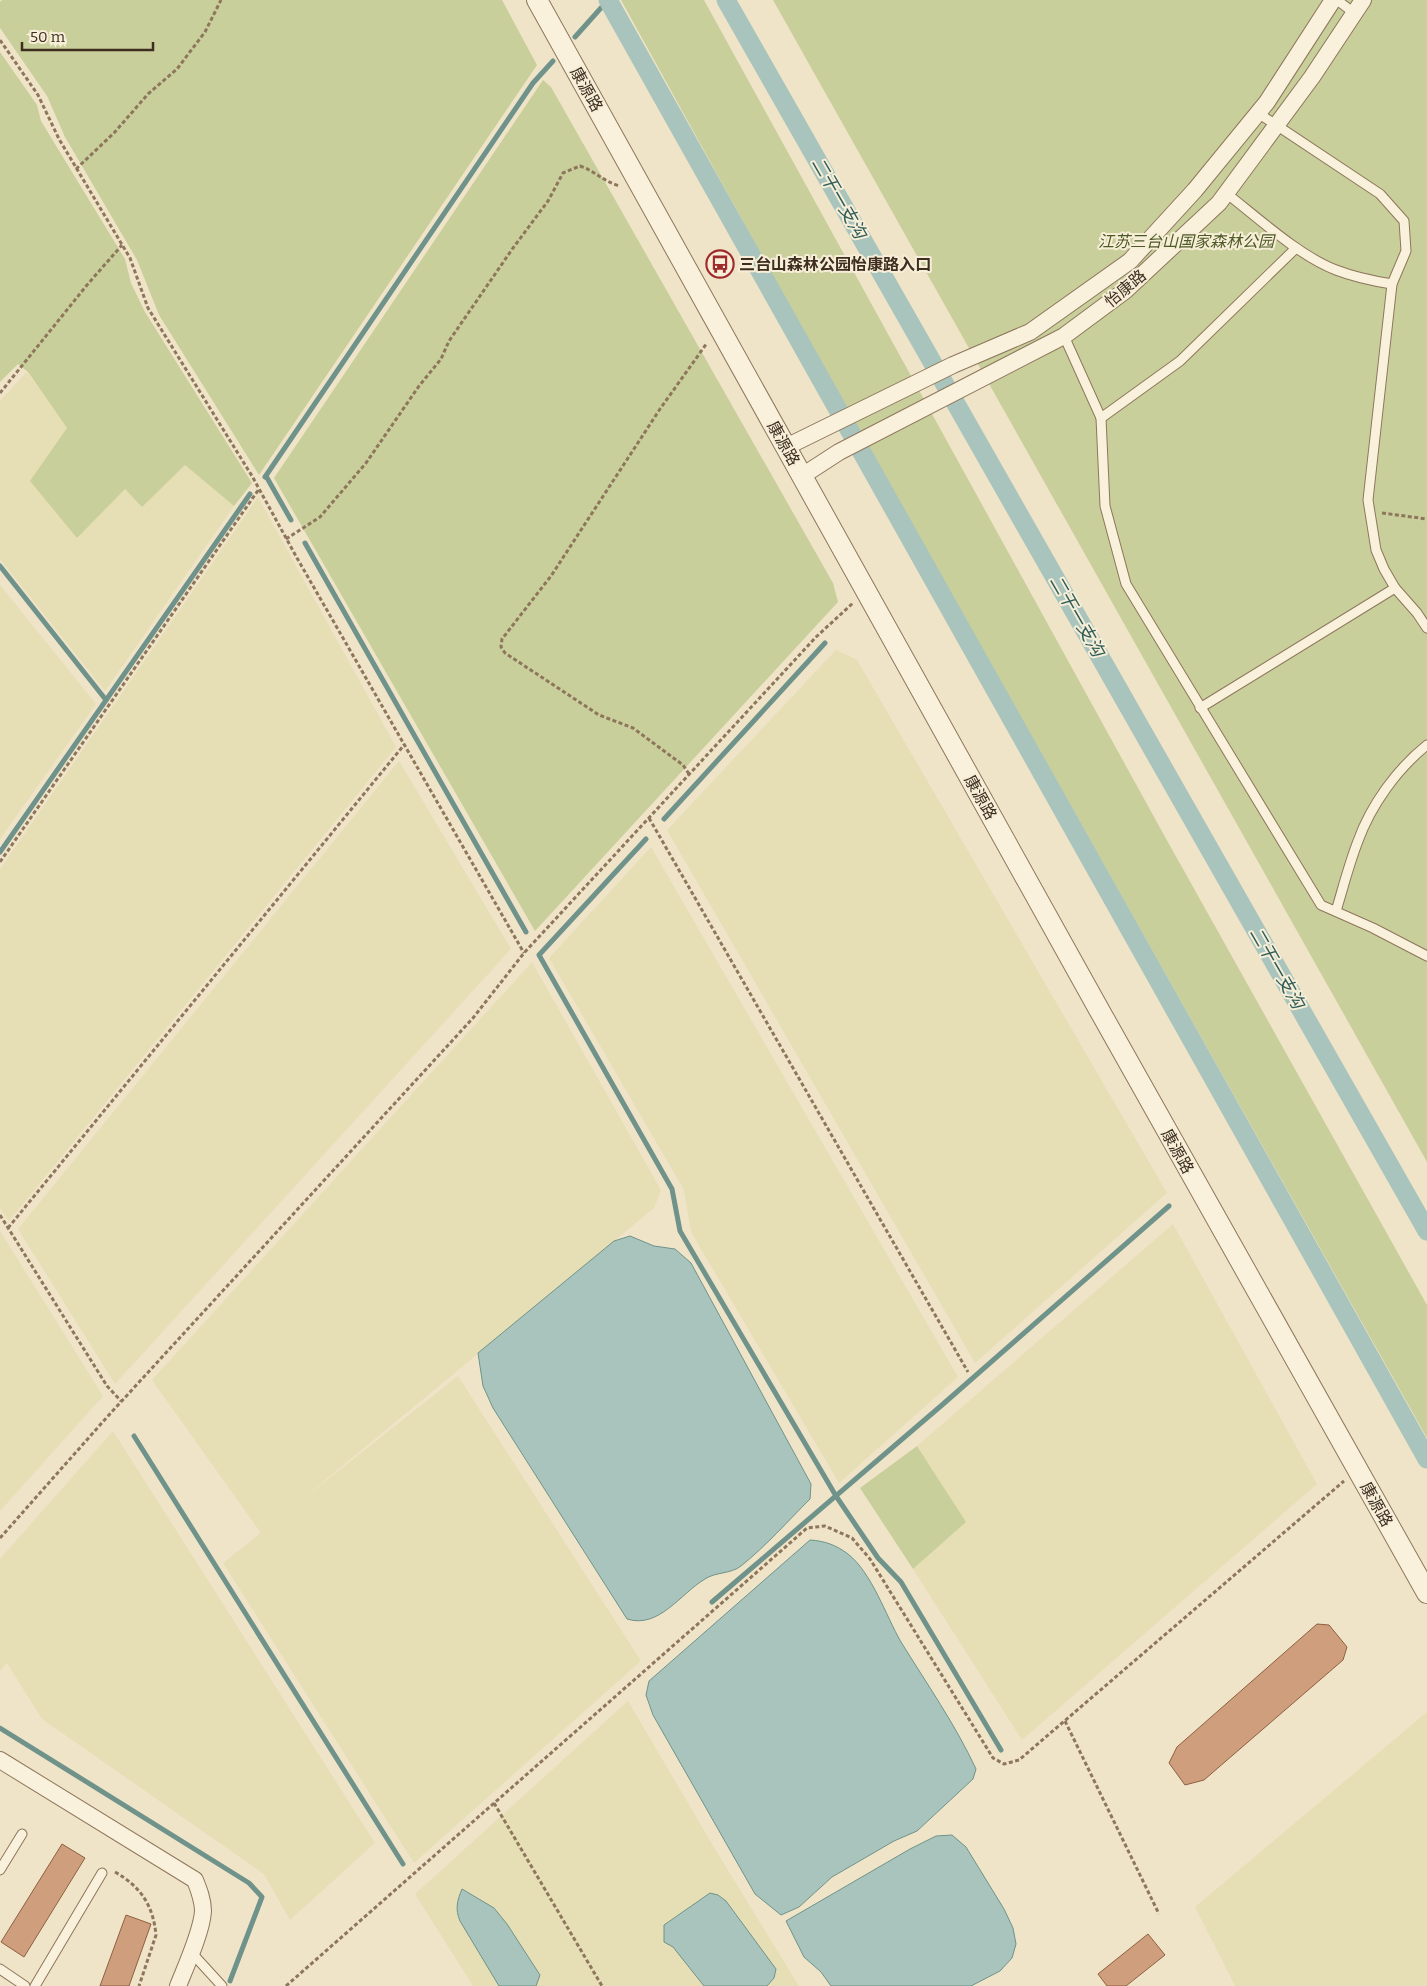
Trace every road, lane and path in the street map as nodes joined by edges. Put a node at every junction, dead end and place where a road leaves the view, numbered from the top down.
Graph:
1 (221, 0) edge
2 (537, 0) edge
3 (1335, 0) edge
4 (1359, 6) edge
5 (0, 40) edge
6 (1258, 113) junction
7 (1277, 125) junction
8 (76, 170) junction
9 (640, 186) junction
10 (1226, 193) junction
11 (1145, 245) junction
12 (122, 246) junction
13 (1296, 248) junction
14 (1158, 260) junction
15 (1392, 284) junction
16 (719, 326) junction
17 (1064, 336) junction
18 (0, 393) edge
19 (1101, 418) junction
20 (786, 447) junction
21 (802, 476) junction
22 (259, 488) junction
23 (1369, 511) junction
24 (1427, 520) edge
25 (286, 539) junction
26 (1395, 588) junction
27 (866, 591) junction
28 (1427, 628) edge
29 (1200, 708) junction
30 (404, 745) junction
31 (1427, 745) edge
32 (689, 774) junction
33 (648, 818) junction
34 (0, 862) edge
35 (1336, 911) junction
36 (524, 953) junction
37 (1427, 956) edge
38 (0, 1215) edge
39 (8, 1228) junction
40 (968, 1372) dead end
41 (121, 1401) junction
42 (1358, 1470) junction
43 (0, 1538) edge
44 (1427, 1593) edge
45 (1066, 1721) junction
46 (0, 1760) edge
47 (494, 1802) junction
48 (22, 1834) dead end
49 (0, 1870) edge
50 (102, 1873) joint
51 (1160, 1914) dead end
52 (191, 1952) junction
53 (0, 1969) edge
54 (26, 1986) edge
55 (35, 1986) edge
56 (139, 1986) edge
57 (178, 1986) edge
58 (222, 1986) edge
59 (286, 1986) edge
60 (602, 1986) edge

1 - 8 path
2 - 9 street, 康源路
3 - 4 lane
3 - 6 street, 怡康路
4 - 7 street, 怡康路
5 - 8 path
6 - 7 lane
6 - 11 street, 怡康路
7 - 10 street, 怡康路
7 - 15 lane
8 - 12 path
9 - 16 street, 康源路
9 - 25 path
10 - 13 lane
10 - 14 street, 怡康路
11 - 14 lane
11 - 20 street, 怡康路
12 - 18 path
12 - 22 path
13 - 15 lane
13 - 19 lane
14 - 17 street, 怡康路
15 - 23 lane
16 - 20 street, 康源路
16 - 32 path
17 - 19 lane
17 - 21 street, 怡康路
19 - 29 lane
20 - 21 street, 康源路
21 - 27 street, 康源路
22 - 25 path
22 - 34 path
23 - 24 path
23 - 26 lane
25 - 30 path
26 - 28 lane
26 - 29 lane
27 - 32 path
27 - 42 street, 康源路
29 - 35 lane
30 - 36 path
30 - 39 path
31 - 35 lane
32 - 33 path
33 - 36 path
33 - 40 path
35 - 37 lane
36 - 41 path
38 - 39 path
39 - 41 path
41 - 43 path
42 - 44 street, 康源路
42 - 45 path
45 - 47 path
45 - 51 path
46 - 52 street
47 - 59 path
47 - 60 path
48 - 49 lane
50 - 55 lane
50 - 56 path
52 - 57 street
52 - 58 lane
53 - 54 lane

